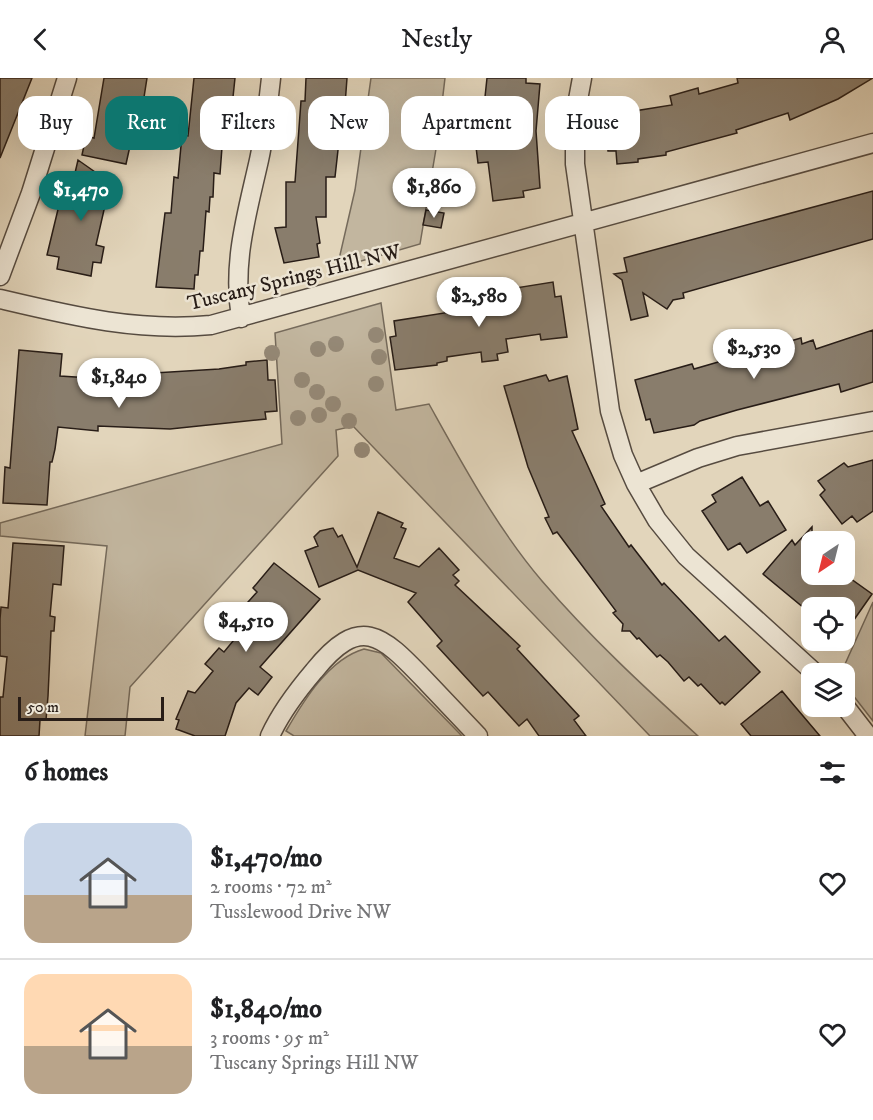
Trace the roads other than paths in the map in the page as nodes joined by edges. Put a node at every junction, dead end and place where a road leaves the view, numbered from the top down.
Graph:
1 (67, 78) edge
2 (271, 78) edge
3 (582, 78) edge
4 (873, 143) edge
5 (584, 223) junction
6 (0, 276) edge
7 (0, 299) edge
8 (241, 318) junction
9 (873, 421) edge
10 (636, 484) junction
11 (804, 663) edge
12 (853, 717) edge
13 (270, 736) edge
14 (478, 736) edge
15 (868, 736) edge

1 - 6 street
2 - 8 street
3 - 5 street
4 - 5 street, Tuscany Springs Hill NW
5 - 8 street, Tuscany Springs Hill NW
5 - 10 street
7 - 8 street, Tuscany Springs Hill NW
9 - 10 street
10 - 11 street
12 - 15 street
13 - 14 street

